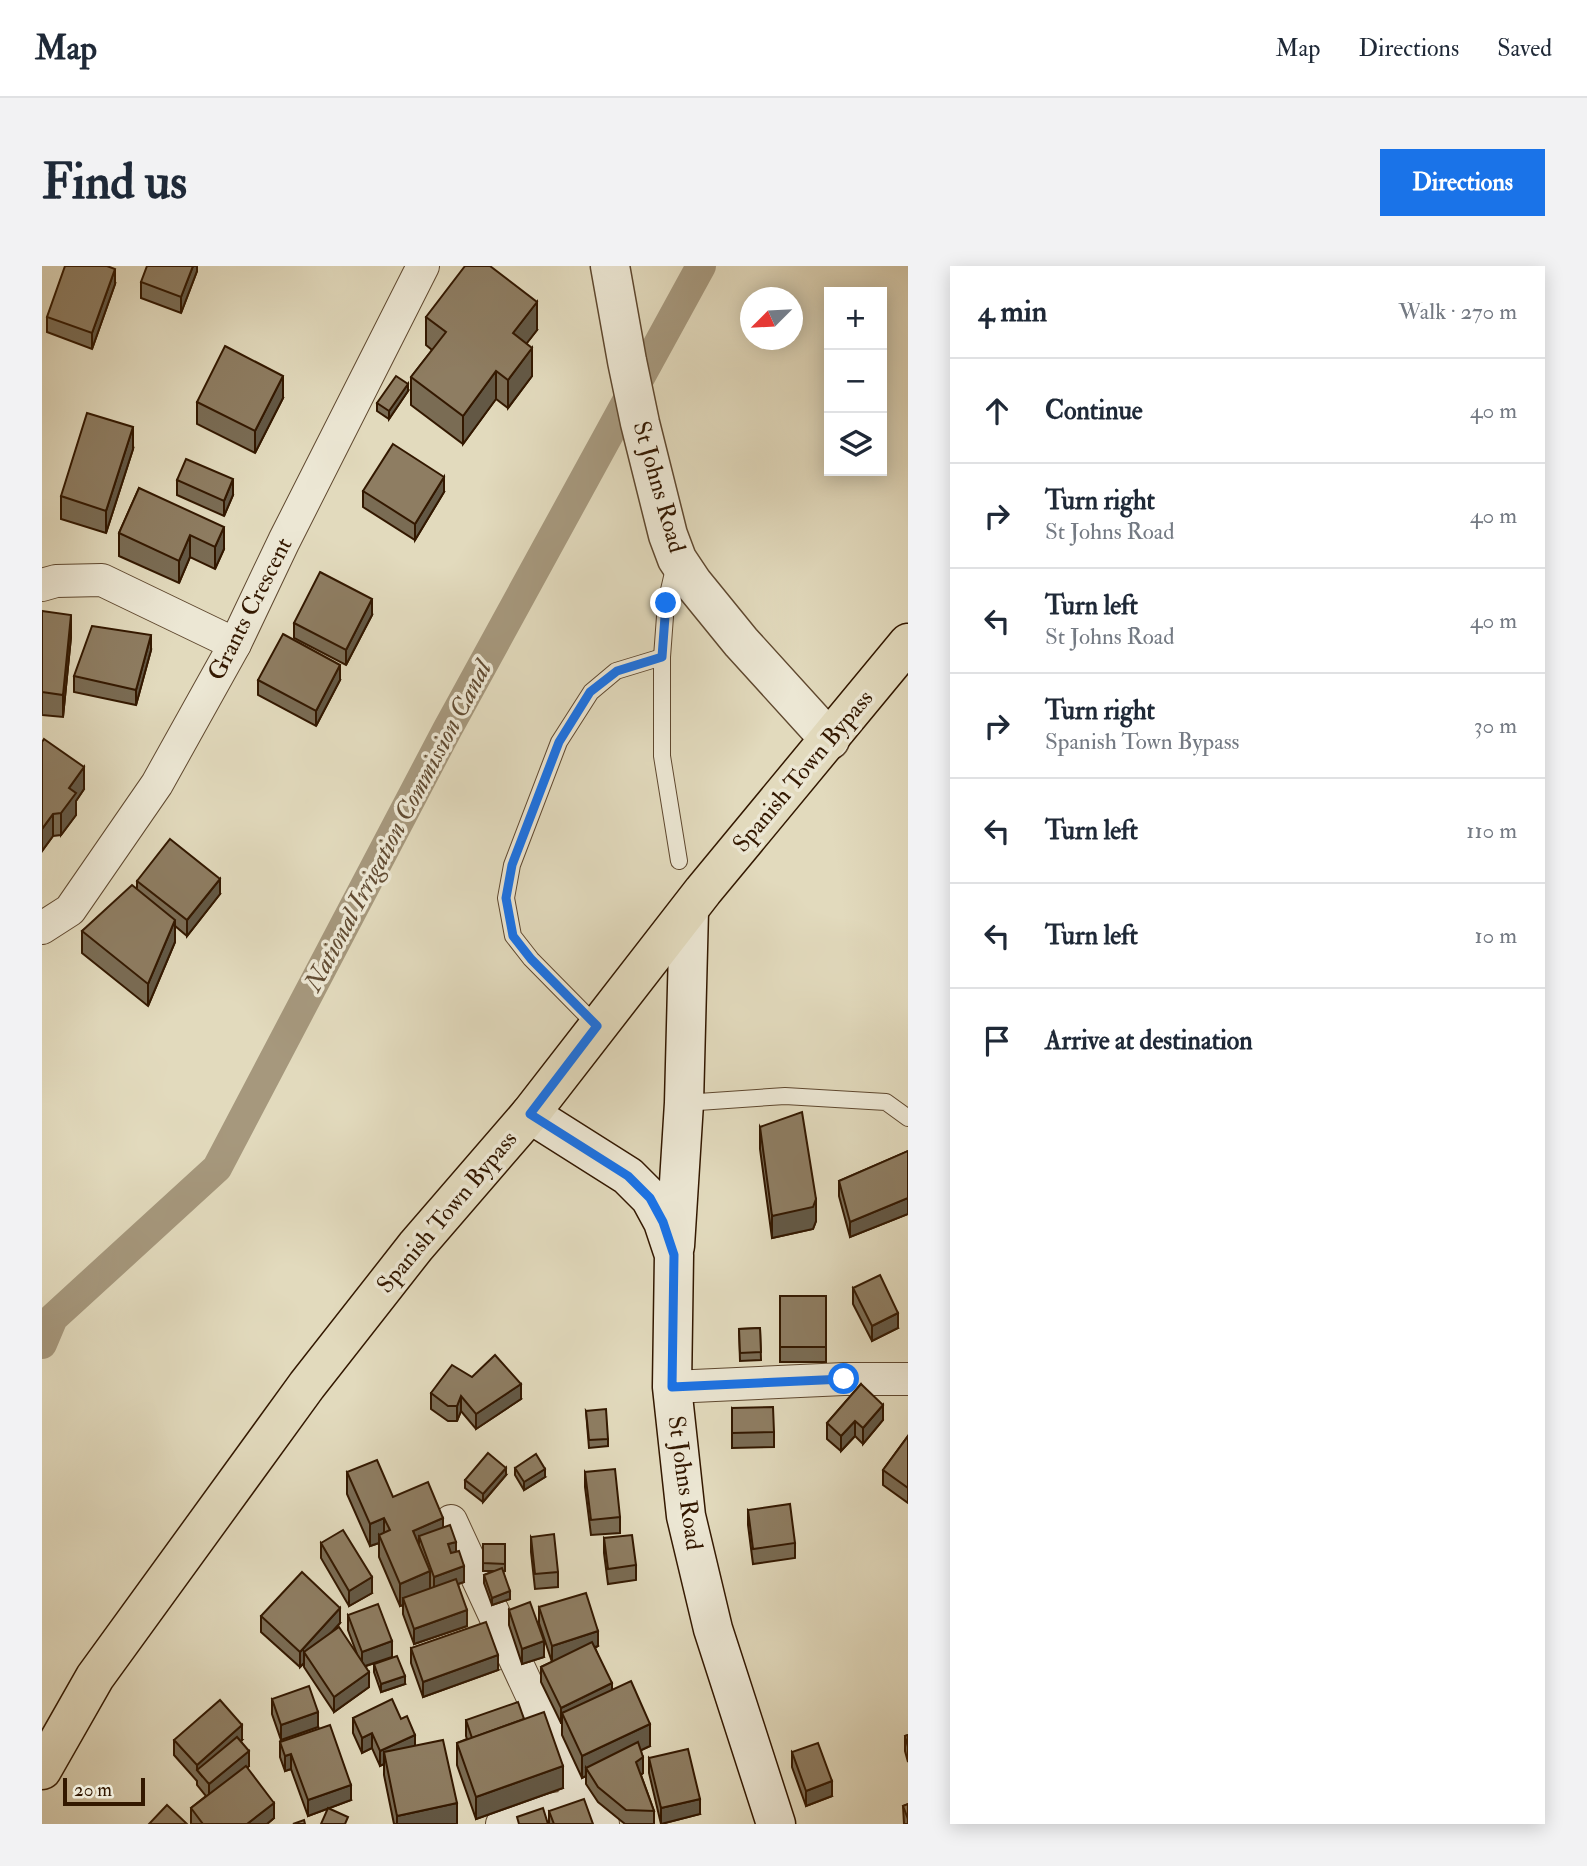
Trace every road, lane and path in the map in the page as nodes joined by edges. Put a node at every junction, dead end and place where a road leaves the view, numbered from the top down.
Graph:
1 (423, 266) edge
2 (610, 266) edge
3 (677, 559) junction
4 (42, 585) edge
5 (908, 643) edge
6 (235, 644) junction
7 (662, 657) junction
8 (830, 740) junction
9 (679, 861) dead end
10 (689, 909) junction
11 (42, 928) edge
12 (597, 1026) junction
13 (684, 1103) junction
14 (530, 1114) junction
15 (908, 1118) edge
16 (674, 1255) junction
17 (908, 1379) edge
18 (672, 1387) junction
19 (451, 1521) dead end
20 (42, 1770) edge
21 (593, 1814) edge
22 (502, 1824) edge
23 (776, 1824) edge

1 - 6 street, Grants Crescent
2 - 3 main road, St Johns Road
3 - 7 lane
3 - 8 main road, St Johns Road
4 - 6 street
5 - 8 main road, Spanish Town Bypass
6 - 11 street, Grants Crescent
7 - 9 lane
7 - 12 lane
8 - 10 main road, Spanish Town Bypass
10 - 12 main road, Spanish Town Bypass
10 - 13 main road
12 - 14 main road, Spanish Town Bypass
13 - 15 lane
13 - 16 main road
14 - 16 main road, St Johns Road
14 - 20 main road, Spanish Town Bypass
16 - 18 main road, St Johns Road
17 - 18 street
18 - 23 main road, St Johns Road
19 - 21 street
21 - 22 street

